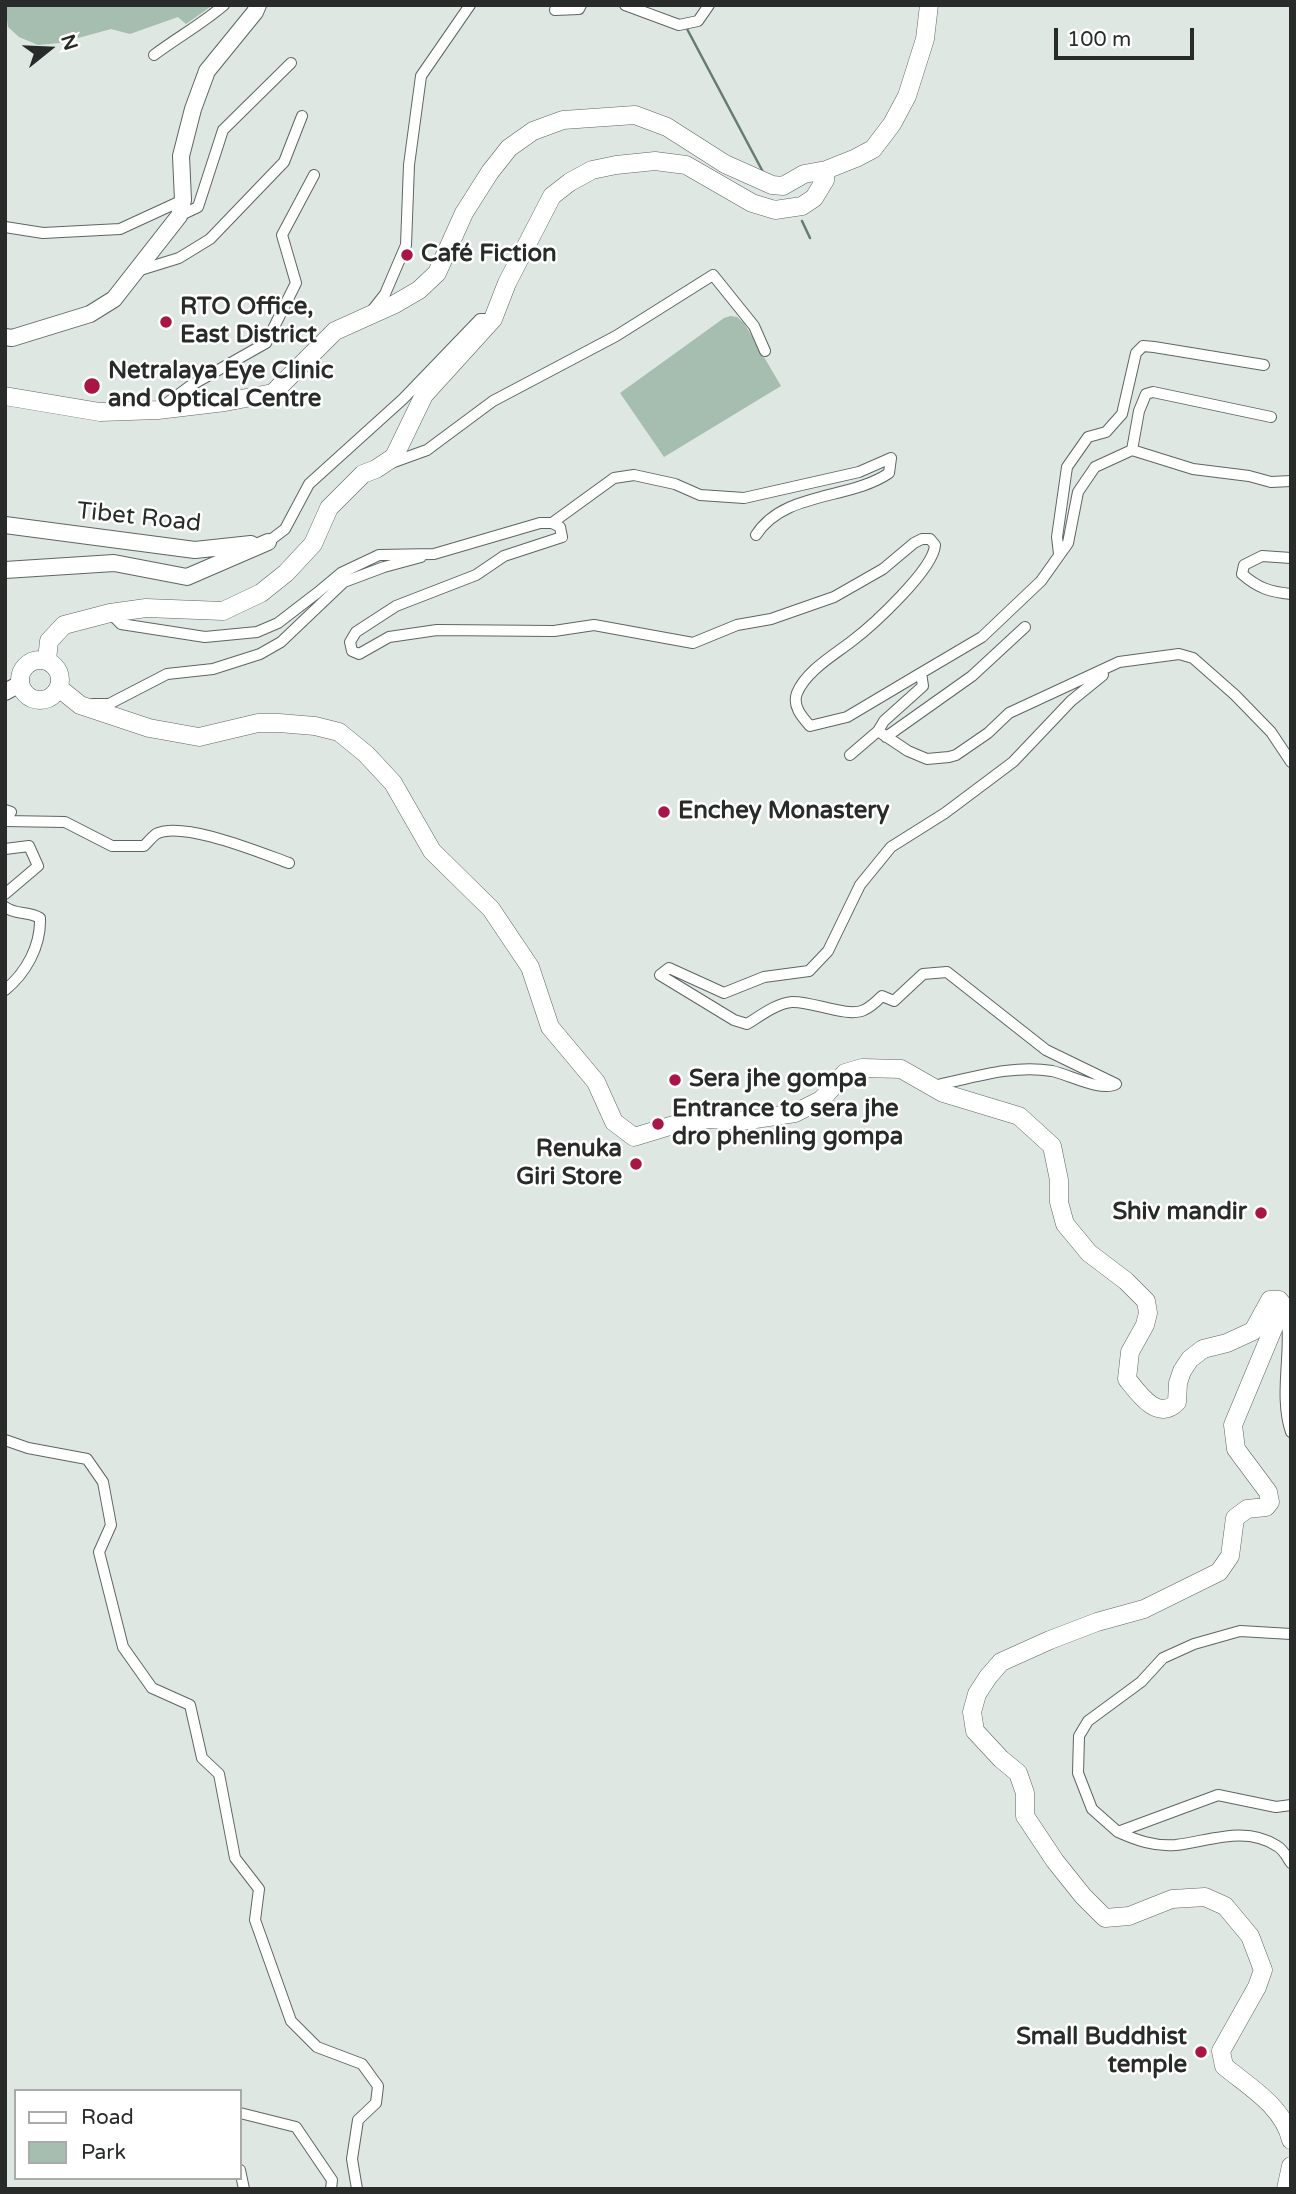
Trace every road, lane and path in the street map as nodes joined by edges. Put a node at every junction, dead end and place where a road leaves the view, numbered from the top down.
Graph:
1 (224, 5) edge
2 (258, 5) edge
3 (470, 5) edge
4 (581, 5) edge
5 (625, 5) edge
6 (709, 5) edge
7 (929, 5) edge
8 (555, 10) dead end
9 (154, 55) dead end
10 (291, 63) dead end
11 (302, 116) dead end
12 (826, 170) junction
13 (314, 175) dead end
14 (181, 208) junction
15 (5, 227) edge
16 (135, 271) junction
17 (368, 315) junction
18 (493, 319) junction
19 (5, 337) edge
20 (765, 351) dead end
21 (1264, 365) dead end
22 (5, 396) edge
23 (158, 410) junction
24 (1271, 417) dead end
25 (1132, 450) junction
26 (376, 469) junction
27 (1291, 481) edge
28 (552, 523) junction
29 (5, 525) edge
30 (756, 535) dead end
31 (268, 542) junction
32 (434, 554) junction
33 (1059, 554) junction
34 (1291, 558) edge
35 (5, 570) edge
36 (1291, 594) edge
37 (110, 613) junction
38 (1025, 627) dead end
39 (257, 632) junction
40 (281, 642) junction
41 (47, 660) junction
42 (1119, 662) junction
43 (921, 673) junction
44 (13, 688) edge
45 (59, 688) junction
46 (80, 705) junction
47 (882, 734) junction
48 (850, 755) dead end
49 (1291, 762) edge
50 (5, 810) edge
51 (5, 821) edge
52 (5, 849) edge
53 (289, 863) dead end
54 (5, 894) edge
55 (5, 907) edge
56 (5, 990) edge
57 (933, 1086) junction
58 (1283, 1306) junction
59 (1291, 1432) edge
60 (5, 1440) edge
61 (1291, 1634) edge
62 (1291, 1805) edge
63 (1118, 1832) junction
64 (1291, 1863) edge
65 (242, 2114) edge
66 (1291, 2140) edge
67 (1291, 2166) edge
68 (1291, 2185) edge
69 (331, 2189) edge
70 (357, 2189) edge
71 (1286, 2189) edge

1 - 9 street
2 - 14 street
3 - 17 street
4 - 8 street
5 - 6 street
7 - 12 main road
10 - 14 street
11 - 16 street
12 - 17 main road
12 - 18 main road
13 - 23 street
14 - 15 street
14 - 16 street
16 - 19 street
17 - 23 main road
18 - 26 main road
18 - 31 street
20 - 26 street
21 - 33 street
22 - 23 main road
24 - 25 street
25 - 27 street
25 - 33 street
26 - 37 main road
28 - 30 street
28 - 32 street
28 - 43 street
29 - 31 street, Tibet Road
31 - 35 street
32 - 39 street
32 - 40 street
33 - 43 street
34 - 36 street
37 - 39 street
37 - 41 main road
38 - 47 street
39 - 40 street
40 - 46 street
41 - 44 main road
41 - 45 main road
42 - 47 street
42 - 49 street
42 - 57 street
43 - 47 street
44 - 45 main road
45 - 46 main road
46 - 57 main road
47 - 48 street
50 - 51 street
51 - 53 street
52 - 54 street
55 - 56 street
57 - 58 main road
58 - 59 street
58 - 66 main road
60 - 70 street
61 - 63 street
62 - 63 street
63 - 64 street
65 - 69 street
67 - 71 main road
68 - 71 street

